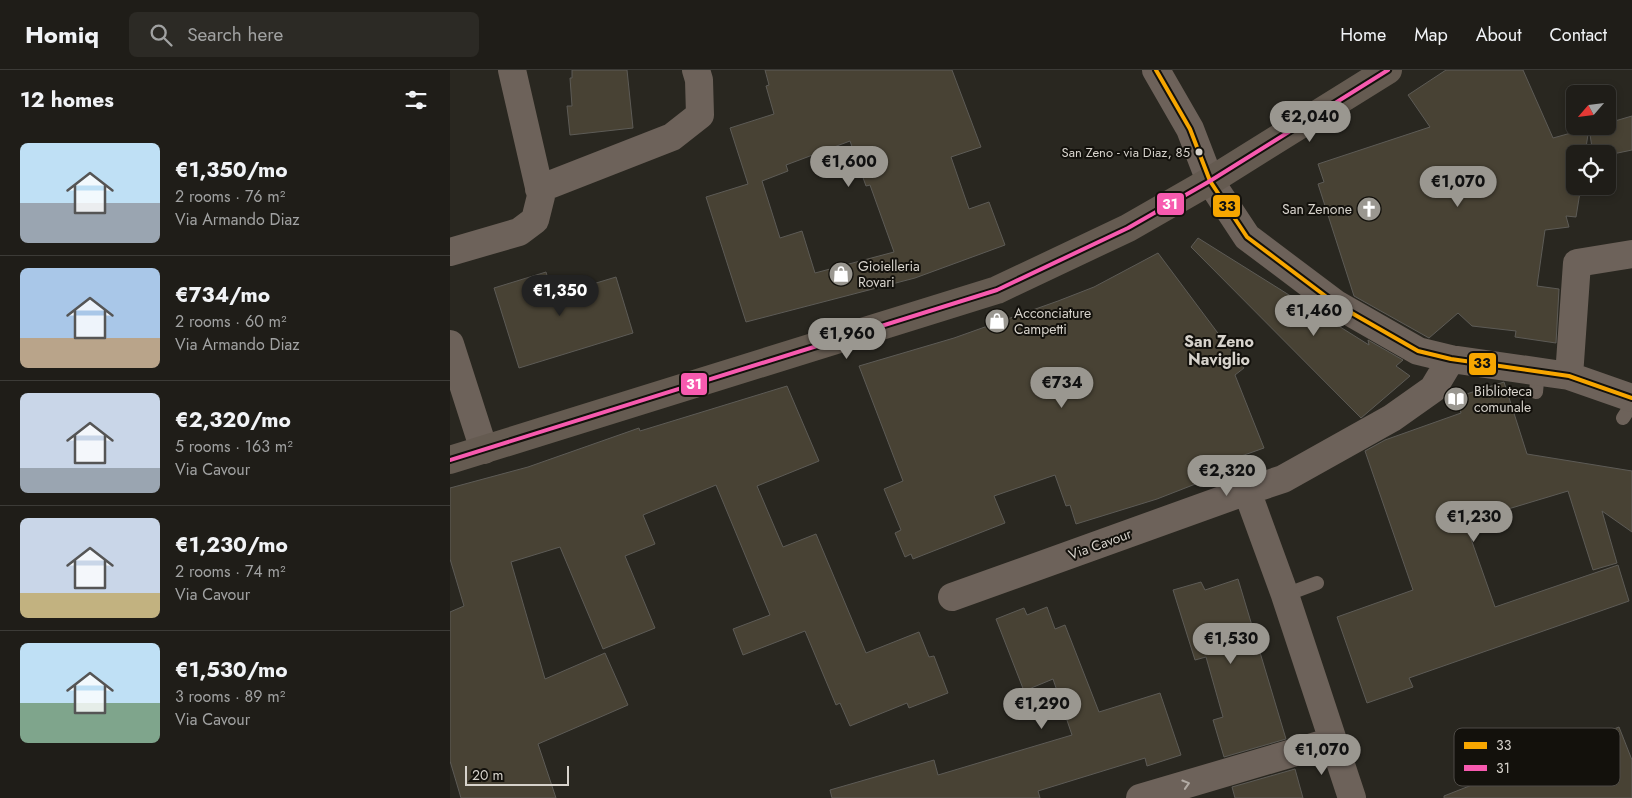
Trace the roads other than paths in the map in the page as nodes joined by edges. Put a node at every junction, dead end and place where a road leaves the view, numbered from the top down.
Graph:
1 (512, 70) edge
2 (696, 70) edge
3 (1156, 70) edge
4 (1388, 70) edge
5 (1210, 181) junction
6 (539, 189) junction
7 (450, 252) edge
8 (1632, 254) edge
9 (450, 344) edge
10 (1451, 359) junction
11 (1569, 376) junction
12 (1632, 404) edge
13 (1627, 408) edge
14 (484, 450) junction
15 (450, 460) edge
16 (1247, 491) junction
17 (1317, 583) dead end
18 (1285, 595) junction
19 (952, 596) dead end
20 (1333, 741) junction
21 (1140, 798) edge
22 (1352, 798) edge

1 - 6 street
2 - 6 street
3 - 5 street
4 - 5 main road
5 - 10 street
5 - 14 main road
6 - 7 street
8 - 11 street
9 - 14 street
10 - 11 street
10 - 16 street, Via Cavour
11 - 13 street
12 - 13 lane
14 - 15 main road
16 - 18 street
16 - 19 street, Via Cavour
17 - 18 lane
18 - 20 street
21 -> 20 street
20 - 22 street

